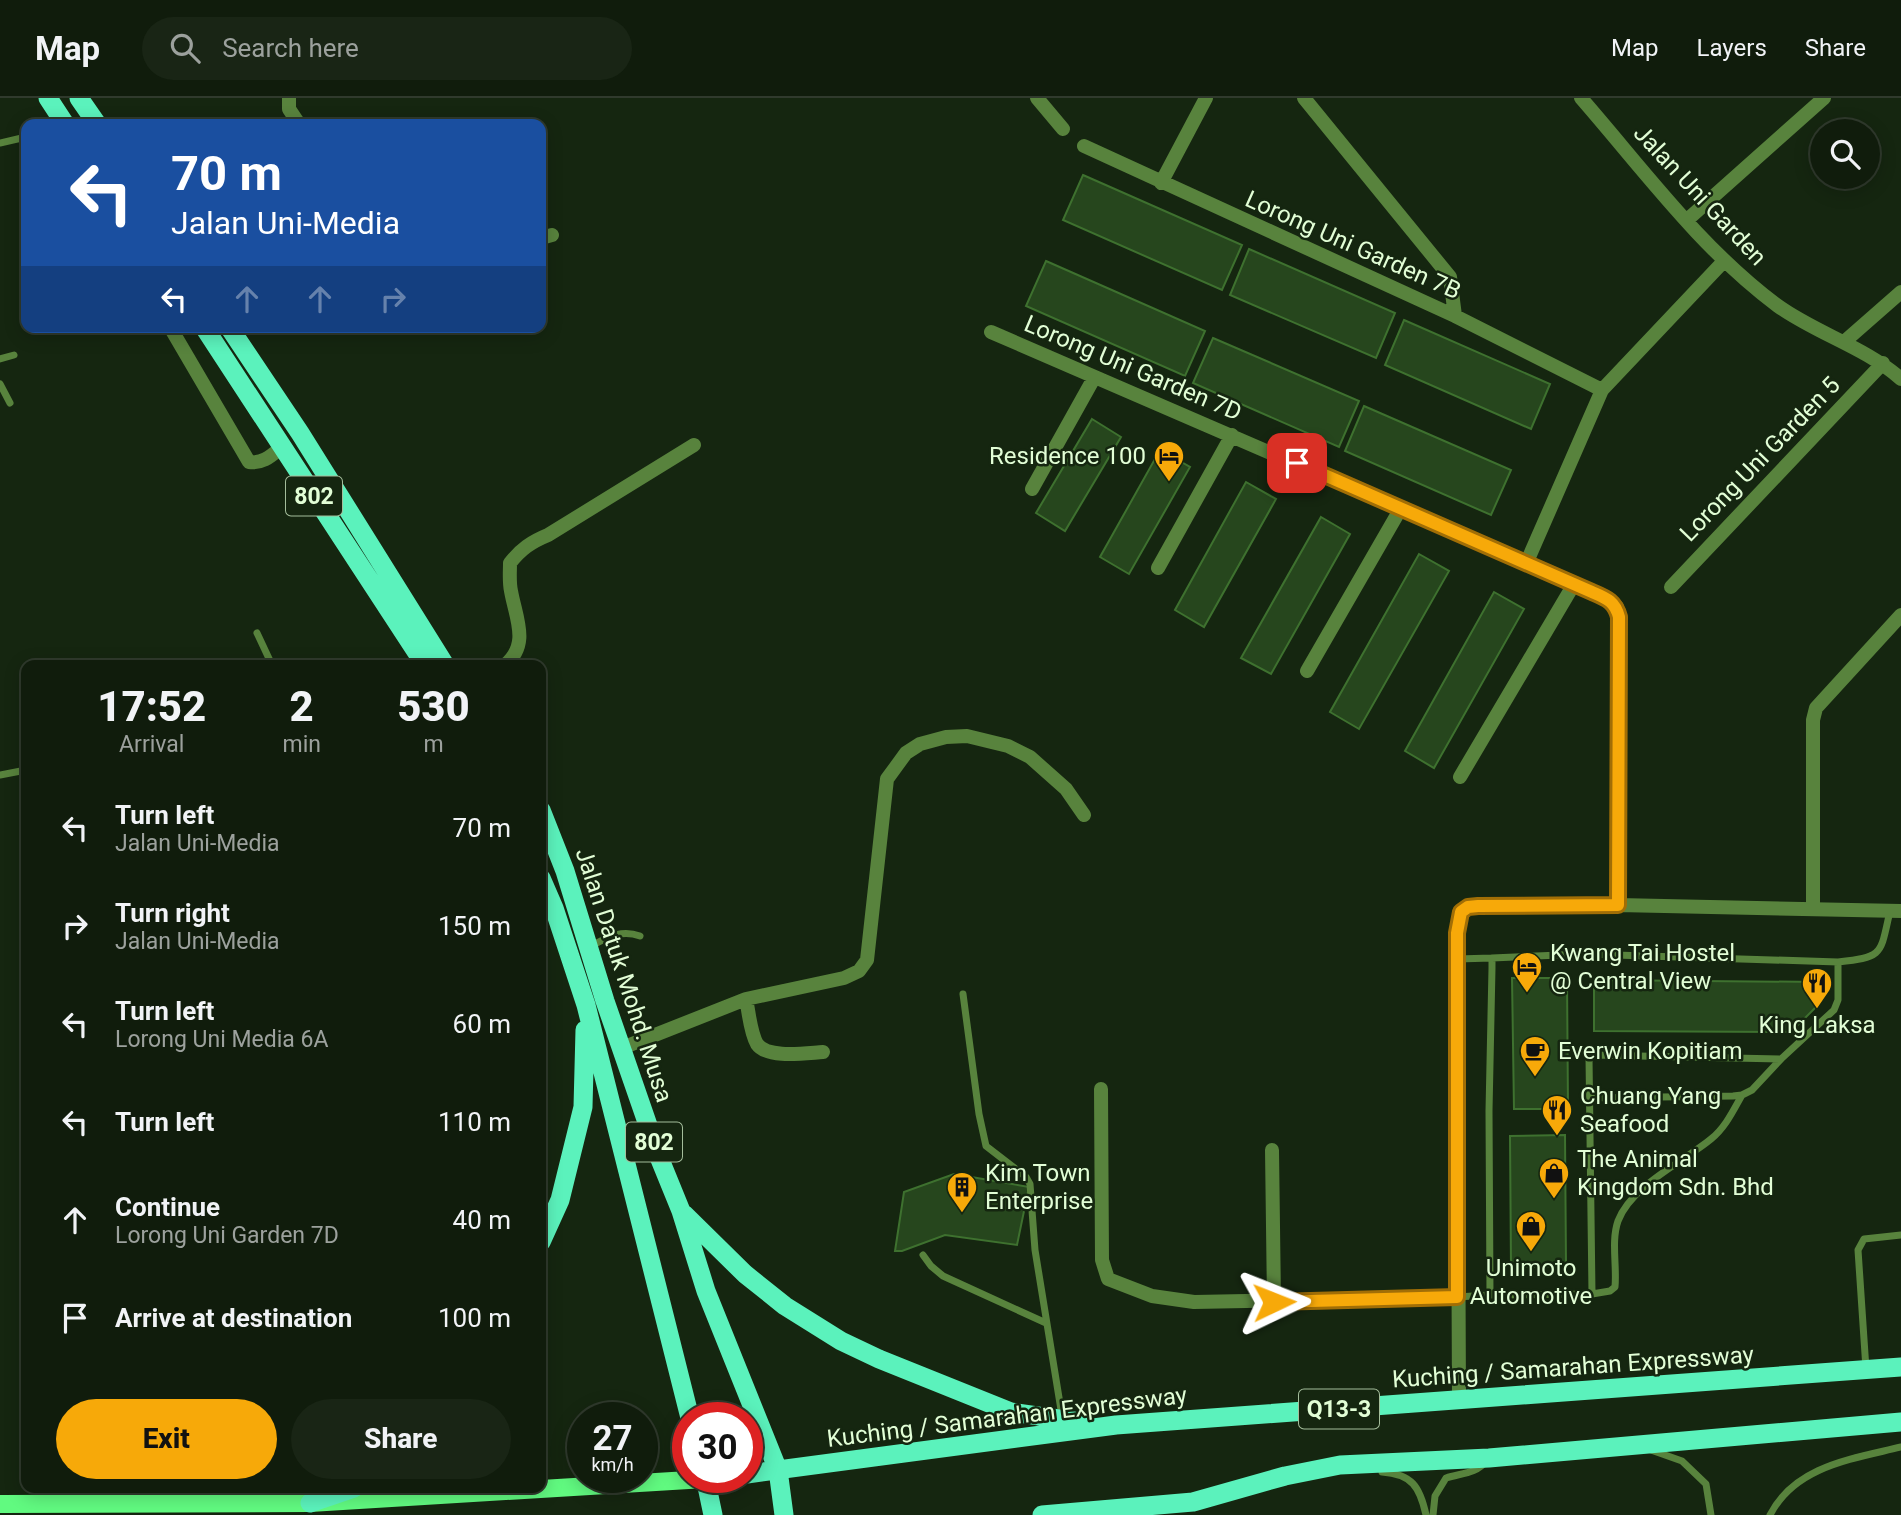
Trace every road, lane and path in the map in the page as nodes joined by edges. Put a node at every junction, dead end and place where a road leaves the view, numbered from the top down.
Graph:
1 (48, 98) edge
2 (79, 98) edge
3 (289, 98) edge
4 (1037, 98) edge
5 (1206, 98) edge
6 (1304, 98) edge
7 (1581, 98) edge
8 (1824, 98) edge
9 (62, 119) edge
10 (94, 119) edge
11 (296, 119) edge
12 (1063, 129) dead end
13 (21, 138) edge
14 (0, 143) edge
15 (1084, 146) dead end
16 (1161, 183) junction
17 (1687, 220) junction
18 (1724, 261) junction
19 (1901, 292) edge
20 (1455, 316) junction
21 (991, 332) dead end
22 (174, 333) edge
23 (208, 333) edge
24 (233, 333) edge
25 (1844, 342) junction
26 (14, 355) dead end
27 (0, 359) edge
28 (1883, 363) junction
29 (1094, 378) junction
30 (1901, 379) edge
31 (0, 384) edge
32 (1602, 390) junction
33 (10, 403) dead end
34 (1232, 435) junction
35 (694, 445) dead end
36 (282, 447) junction
37 (1032, 489) dead end
38 (1401, 508) junction
39 (1526, 564) junction
40 (1158, 568) dead end
41 (1574, 584) junction
42 (1671, 587) dead end
43 (1901, 615) edge
44 (257, 633) dead end
45 (270, 660) edge
46 (421, 660) edge
47 (442, 660) edge
48 (511, 660) edge
49 (1307, 671) dead end
50 (21, 771) edge
51 (0, 775) edge
52 (1460, 777) dead end
53 (1084, 814) dead end
54 (546, 823) edge
55 (1618, 905) junction
56 (1813, 908) junction
57 (547, 910) edge
58 (1896, 911) edge
59 (640, 936) dead end
60 (589, 948) junction
61 (1492, 958) junction
62 (1457, 959) junction
63 (1838, 962) junction
64 (963, 993) dead end
65 (746, 999) junction
66 (586, 1005) junction
67 (622, 1048) junction
68 (822, 1052) dead end
69 (1781, 1059) junction
70 (1101, 1089) dead end
71 (1742, 1095) junction
72 (1588, 1098) junction
73 (1272, 1150) dead end
74 (681, 1211) junction
75 (546, 1231) edge
76 (1901, 1235) edge
77 (923, 1255) dead end
78 (1592, 1294) junction
79 (1490, 1295) junction
80 (1457, 1297) junction
81 (1274, 1302) junction
82 (1046, 1323) junction
83 (1901, 1367) edge
84 (1867, 1370) junction
85 (1459, 1400) junction
86 (686, 1402) edge
87 (1063, 1421) junction
88 (1901, 1422) edge
89 (1116, 1425) junction
90 (1636, 1445) junction
91 (1901, 1447) edge
92 (1489, 1458) junction
93 (1340, 1465) junction
94 (778, 1470) junction
95 (763, 1472) edge
96 (672, 1480) edge
97 (546, 1488) edge
98 (339, 1493) edge
99 (470, 1493) edge
100 (712, 1493) edge
101 (1193, 1502) junction
102 (310, 1503) junction
103 (0, 1504) edge
104 (713, 1515) edge
105 (784, 1515) edge
106 (1042, 1515) edge
107 (1163, 1515) edge
108 (1426, 1515) edge
109 (1433, 1515) edge
110 (1711, 1515) edge
111 (1770, 1515) edge

1 - 9 highway
2 - 10 highway
3 - 11 street
4 - 12 street
5 - 16 street
6 - 20 street
7 - 17 street, Jalan Uni Garden
8 - 17 street
13 - 14 lane
15 - 16 street, Lorong Uni Garden 7B
16 - 20 street, Lorong Uni Garden 7B
17 - 18 street, Jalan Uni Garden
18 - 25 street, Jalan Uni Garden
18 - 32 street
19 - 25 street
20 - 32 street, Lorong Uni Garden 7B
21 - 29 street, Lorong Uni Garden 7D
22 - 36 street
23 - 36 highway, 802
24 - 47 highway, 802
25 - 28 street, Jalan Uni Garden
26 - 27 lane
28 - 30 street, Jalan Uni Garden
28 - 42 street, Lorong Uni Garden 5
29 - 34 street, Lorong Uni Garden 7D
29 - 37 street
31 - 33 lane
32 - 39 street
34 - 38 street, Lorong Uni Garden 7D
34 - 40 street
35 - 48 street
36 - 46 highway, 802
38 - 39 street, Lorong Uni Garden 7D
38 - 49 street
39 - 41 street, Lorong Uni Garden 7D
41 - 52 street
41 - 55 street, Lorong Uni Garden 7D
43 - 56 street
44 - 45 lane
50 - 51 lane
53 - 65 street
54 - 60 highway, Jalan Datuk Mohd. Musa / 802
55 - 56 street
55 - 62 street
56 - 58 street
57 - 66 highway, Jalan Datuk Mohd. Musa / 802
58 - 63 lane
59 - 60 lane
60 - 67 highway, Jalan Datuk Mohd. Musa / 802
61 - 62 lane
61 - 63 lane
61 - 79 lane
62 - 80 street
63 - 69 lane
64 - 82 lane
65 - 67 street
65 - 68 street
66 - 75 highway
66 - 86 highway, Jalan Datuk Mohd. Musa / 802
67 - 74 highway, Jalan Datuk Mohd. Musa / 802
69 - 71 lane
69 - 72 lane
70 - 81 street
71 - 72 lane
71 - 78 lane
72 - 78 lane
73 - 81 street
74 - 87 highway
74 - 94 highway, Jalan Datuk Mohd. Musa / 802
76 - 84 lane
77 - 82 lane
78 - 79 lane
79 - 80 lane
80 - 81 street
80 - 85 street
82 - 87 lane
83 - 84 highway, Kuching / Samarahan Expressway / Q13-3
84 - 85 highway, Kuching / Samarahan Expressway / Q13-3
85 - 89 highway, Kuching / Samarahan Expressway / Q13-3
87 - 89 highway
88 - 90 highway, Q13-3
89 - 94 highway, Kuching / Samarahan Expressway / Q13-3
90 - 92 highway, Q13-3
90 - 110 lane
91 - 111 lane
92 - 93 highway, Q13-3
92 - 109 lane
93 - 101 highway, Q13-3
93 - 108 lane
94 - 95 highway, Kuching / Samarahan Expressway / Q13-3
94 - 105 highway, Jalan Datuk Mohd. Musa
96 - 97 main road
98 - 102 highway
99 - 102 main road
100 - 104 highway
101 - 106 highway, Q13-3
101 - 107 highway
102 - 103 main road

